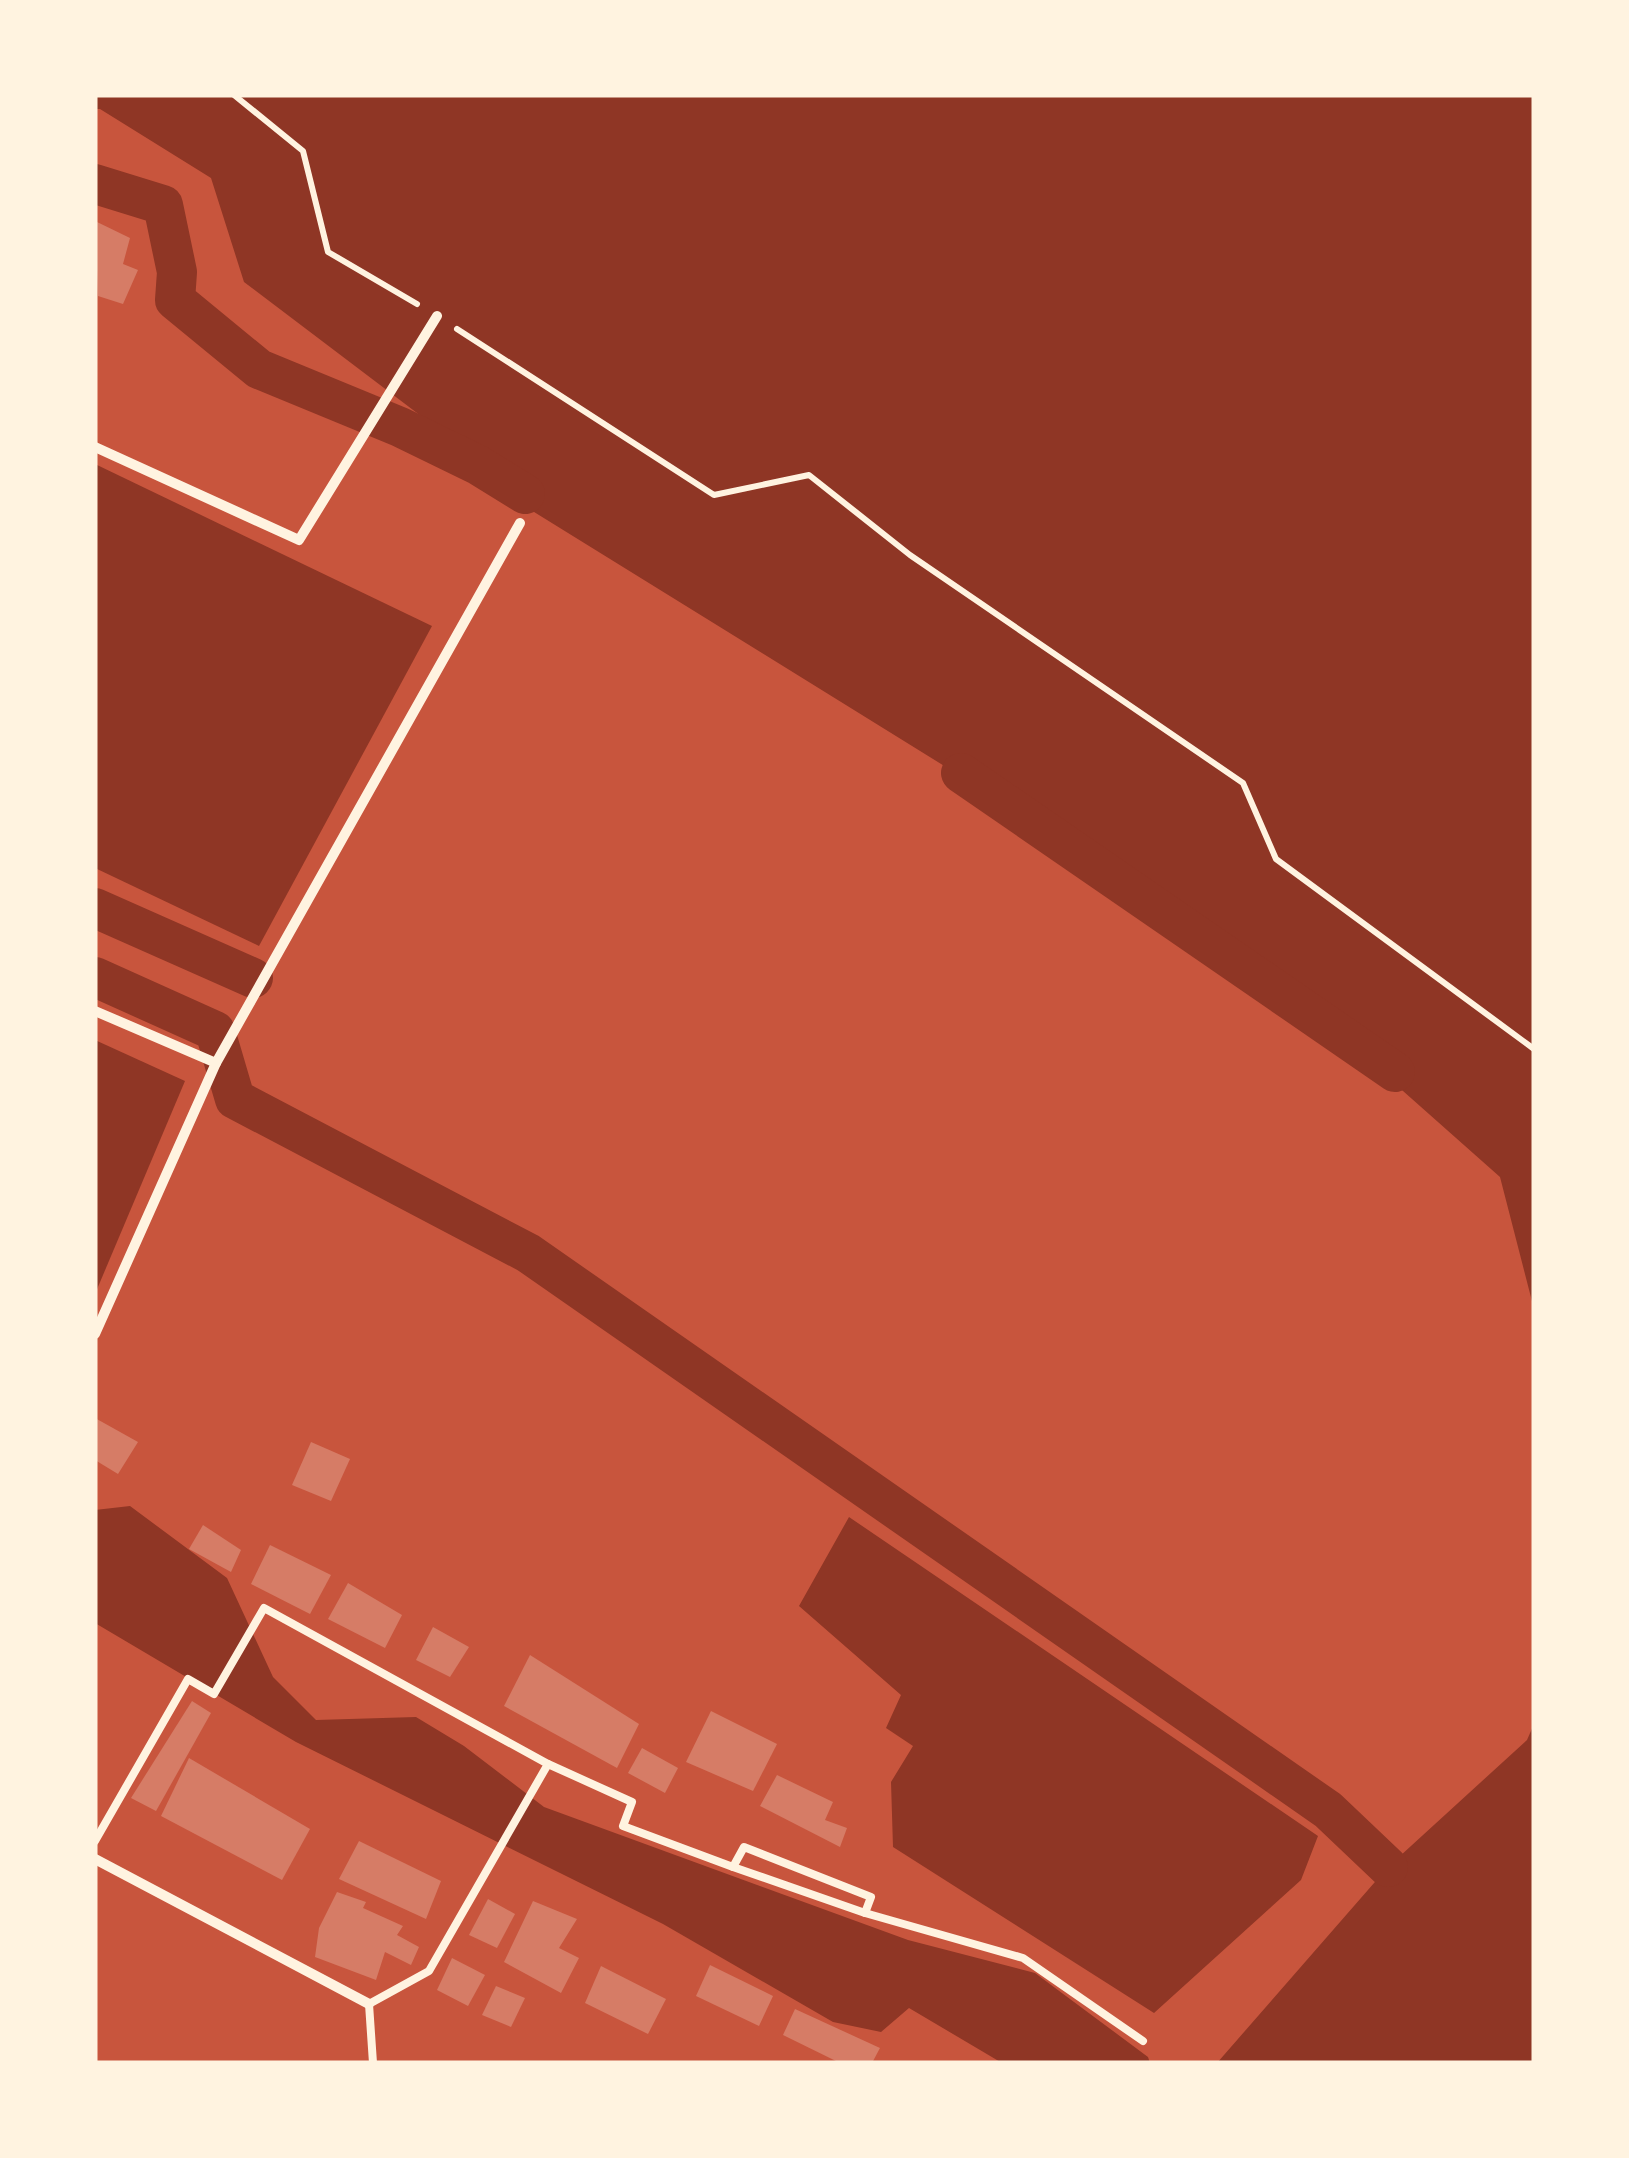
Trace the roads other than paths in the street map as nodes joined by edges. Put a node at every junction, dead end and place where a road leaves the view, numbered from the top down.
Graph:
1 (437, 316) road end
2 (95, 447) edge
3 (520, 523) dead end
4 (95, 1011) edge
5 (216, 1063) junction
6 (95, 1334) edge
7 (548, 1764) junction
8 (95, 1841) edge
9 (95, 1859) edge
10 (734, 1867) junction
11 (866, 1913) junction
12 (369, 2004) junction
13 (1143, 2041) dead end
14 (373, 2063) edge

1 - 2 street
3 - 5 street
4 - 5 street
5 - 6 street
7 - 8 lane
7 - 10 lane
7 - 12 lane
9 - 12 street
10 - 11 lane
10 - 11 lane
11 - 13 lane
12 - 14 lane

